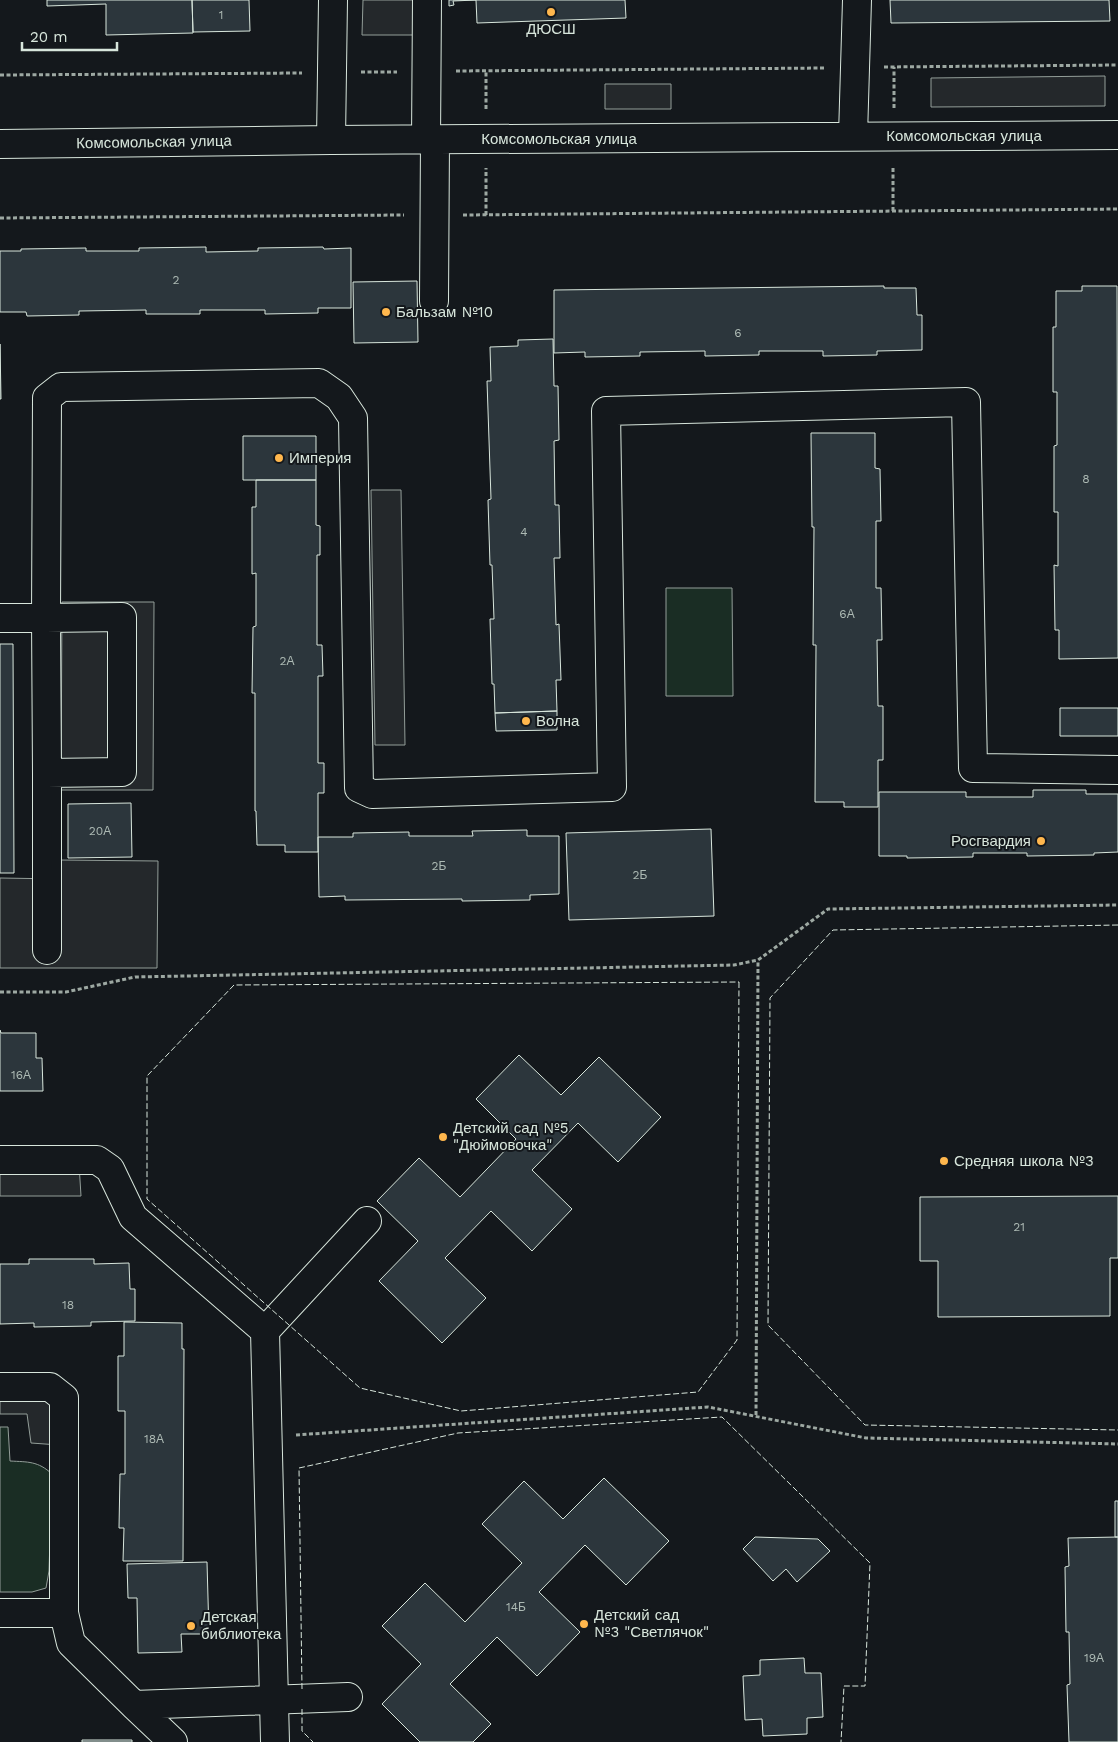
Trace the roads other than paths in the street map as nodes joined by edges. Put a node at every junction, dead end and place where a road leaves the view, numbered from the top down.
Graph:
1 (333, 0) edge
2 (427, 0) edge
3 (857, 0) edge
4 (1118, 135) edge
5 (853, 136) junction
6 (331, 140) junction
7 (431, 140) junction
8 (0, 144) edge
9 (434, 302) dead end
10 (0, 618) edge
11 (46, 618) junction
12 (1118, 770) edge
13 (47, 773) junction
14 (47, 950) dead end
15 (0, 1160) edge
16 (367, 1221) dead end
17 (265, 1332) junction
18 (0, 1387) edge
19 (0, 1613) edge
20 (64, 1613) junction
21 (348, 1697) dead end
22 (273, 1700) junction
23 (134, 1705) junction
24 (173, 1742) edge
25 (275, 1742) edge

1 - 6 street
2 - 7 street
3 - 5 street
4 - 5 street, Комсомольская улица
5 - 7 street, Комсомольская улица
6 - 7 street, Комсомольская улица
6 - 8 street, Комсомольская улица
7 - 9 street
10 - 11 street
11 - 12 street
11 - 13 street
11 - 13 street
13 - 14 street
15 - 17 street
16 - 17 street
17 - 22 street
18 - 20 street
19 - 20 street
20 - 23 street
21 - 22 street
22 - 23 street
22 - 25 street
23 - 24 street

